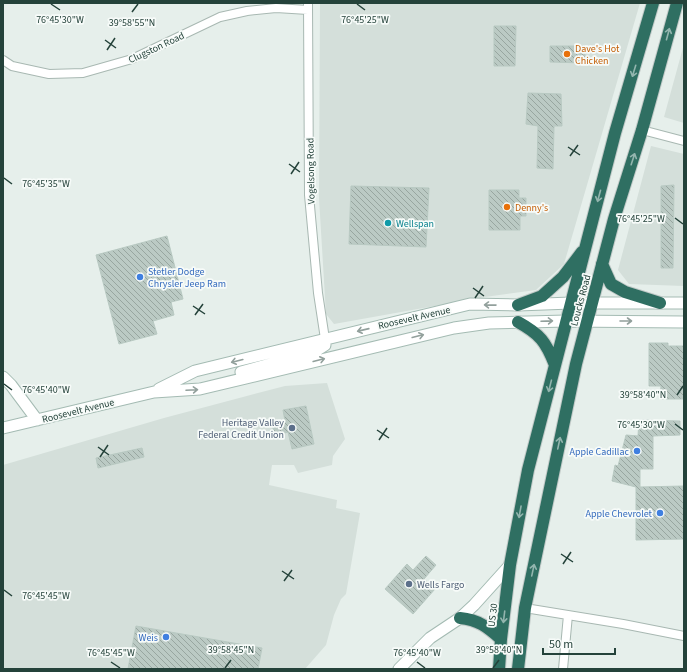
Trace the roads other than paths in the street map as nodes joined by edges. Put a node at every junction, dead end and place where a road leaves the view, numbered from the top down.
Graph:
1 (653, 3) edge
2 (677, 3) edge
3 (308, 7) edge
4 (3, 60) edge
5 (642, 130) junction
6 (684, 142) edge
7 (585, 248) junction
8 (602, 264) junction
9 (571, 303) junction
10 (591, 303) junction
11 (660, 303) junction
12 (684, 303) edge
13 (518, 305) junction
14 (566, 321) junction
15 (587, 321) junction
16 (518, 322) junction
17 (684, 322) edge
18 (325, 339) junction
19 (555, 365) junction
20 (3, 377) edge
21 (218, 385) junction
22 (154, 392) junction
23 (37, 420) junction
24 (3, 428) edge
25 (510, 564) junction
26 (525, 608) junction
27 (568, 615) junction
28 (460, 618) junction
29 (684, 636) edge
30 (501, 639) junction
31 (399, 669) edge
32 (499, 669) edge
33 (518, 669) edge
34 (563, 669) edge

1 -> 7 highway, Loucks Road / US 30
5 -> 2 highway, Loucks Road
3 - 4 street, Clugston Road
3 - 18 street, Vogelsong Road
5 - 6 street
8 -> 5 highway, Loucks Road
7 - 9 highway, Loucks Road / US 30
7 - 13 highway
8 - 10 highway, Loucks Road
8 - 11 highway
9 - 10 main road, Roosevelt Avenue
9 - 13 main road, Roosevelt Avenue
9 - 14 highway, Loucks Road / US 30
10 - 11 main road, Roosevelt Avenue
10 - 15 highway, Loucks Road
11 - 12 main road, Roosevelt Avenue
13 -> 18 main road, Roosevelt Avenue
14 - 15 main road, Roosevelt Avenue
16 -> 14 main road, Roosevelt Avenue
14 - 19 highway, Loucks Road / US 30
15 -> 17 main road, Roosevelt Avenue
26 -> 15 highway, Loucks Road
16 - 19 highway
21 -> 16 main road, Roosevelt Avenue
18 - 21 main road
18 -> 22 main road, Roosevelt Avenue
19 -> 25 highway, Loucks Road / US 30
20 - 23 main road
22 -> 21 main road, Roosevelt Avenue
22 - 23 main road, Roosevelt Avenue
23 - 24 main road, Roosevelt Avenue
25 - 28 main road
25 -> 30 highway, US 30 / US 30
26 - 27 street
26 - 33 highway
27 - 29 street
27 - 34 street
28 - 30 highway
28 - 31 main road
30 - 32 highway, US 30 / US 30

